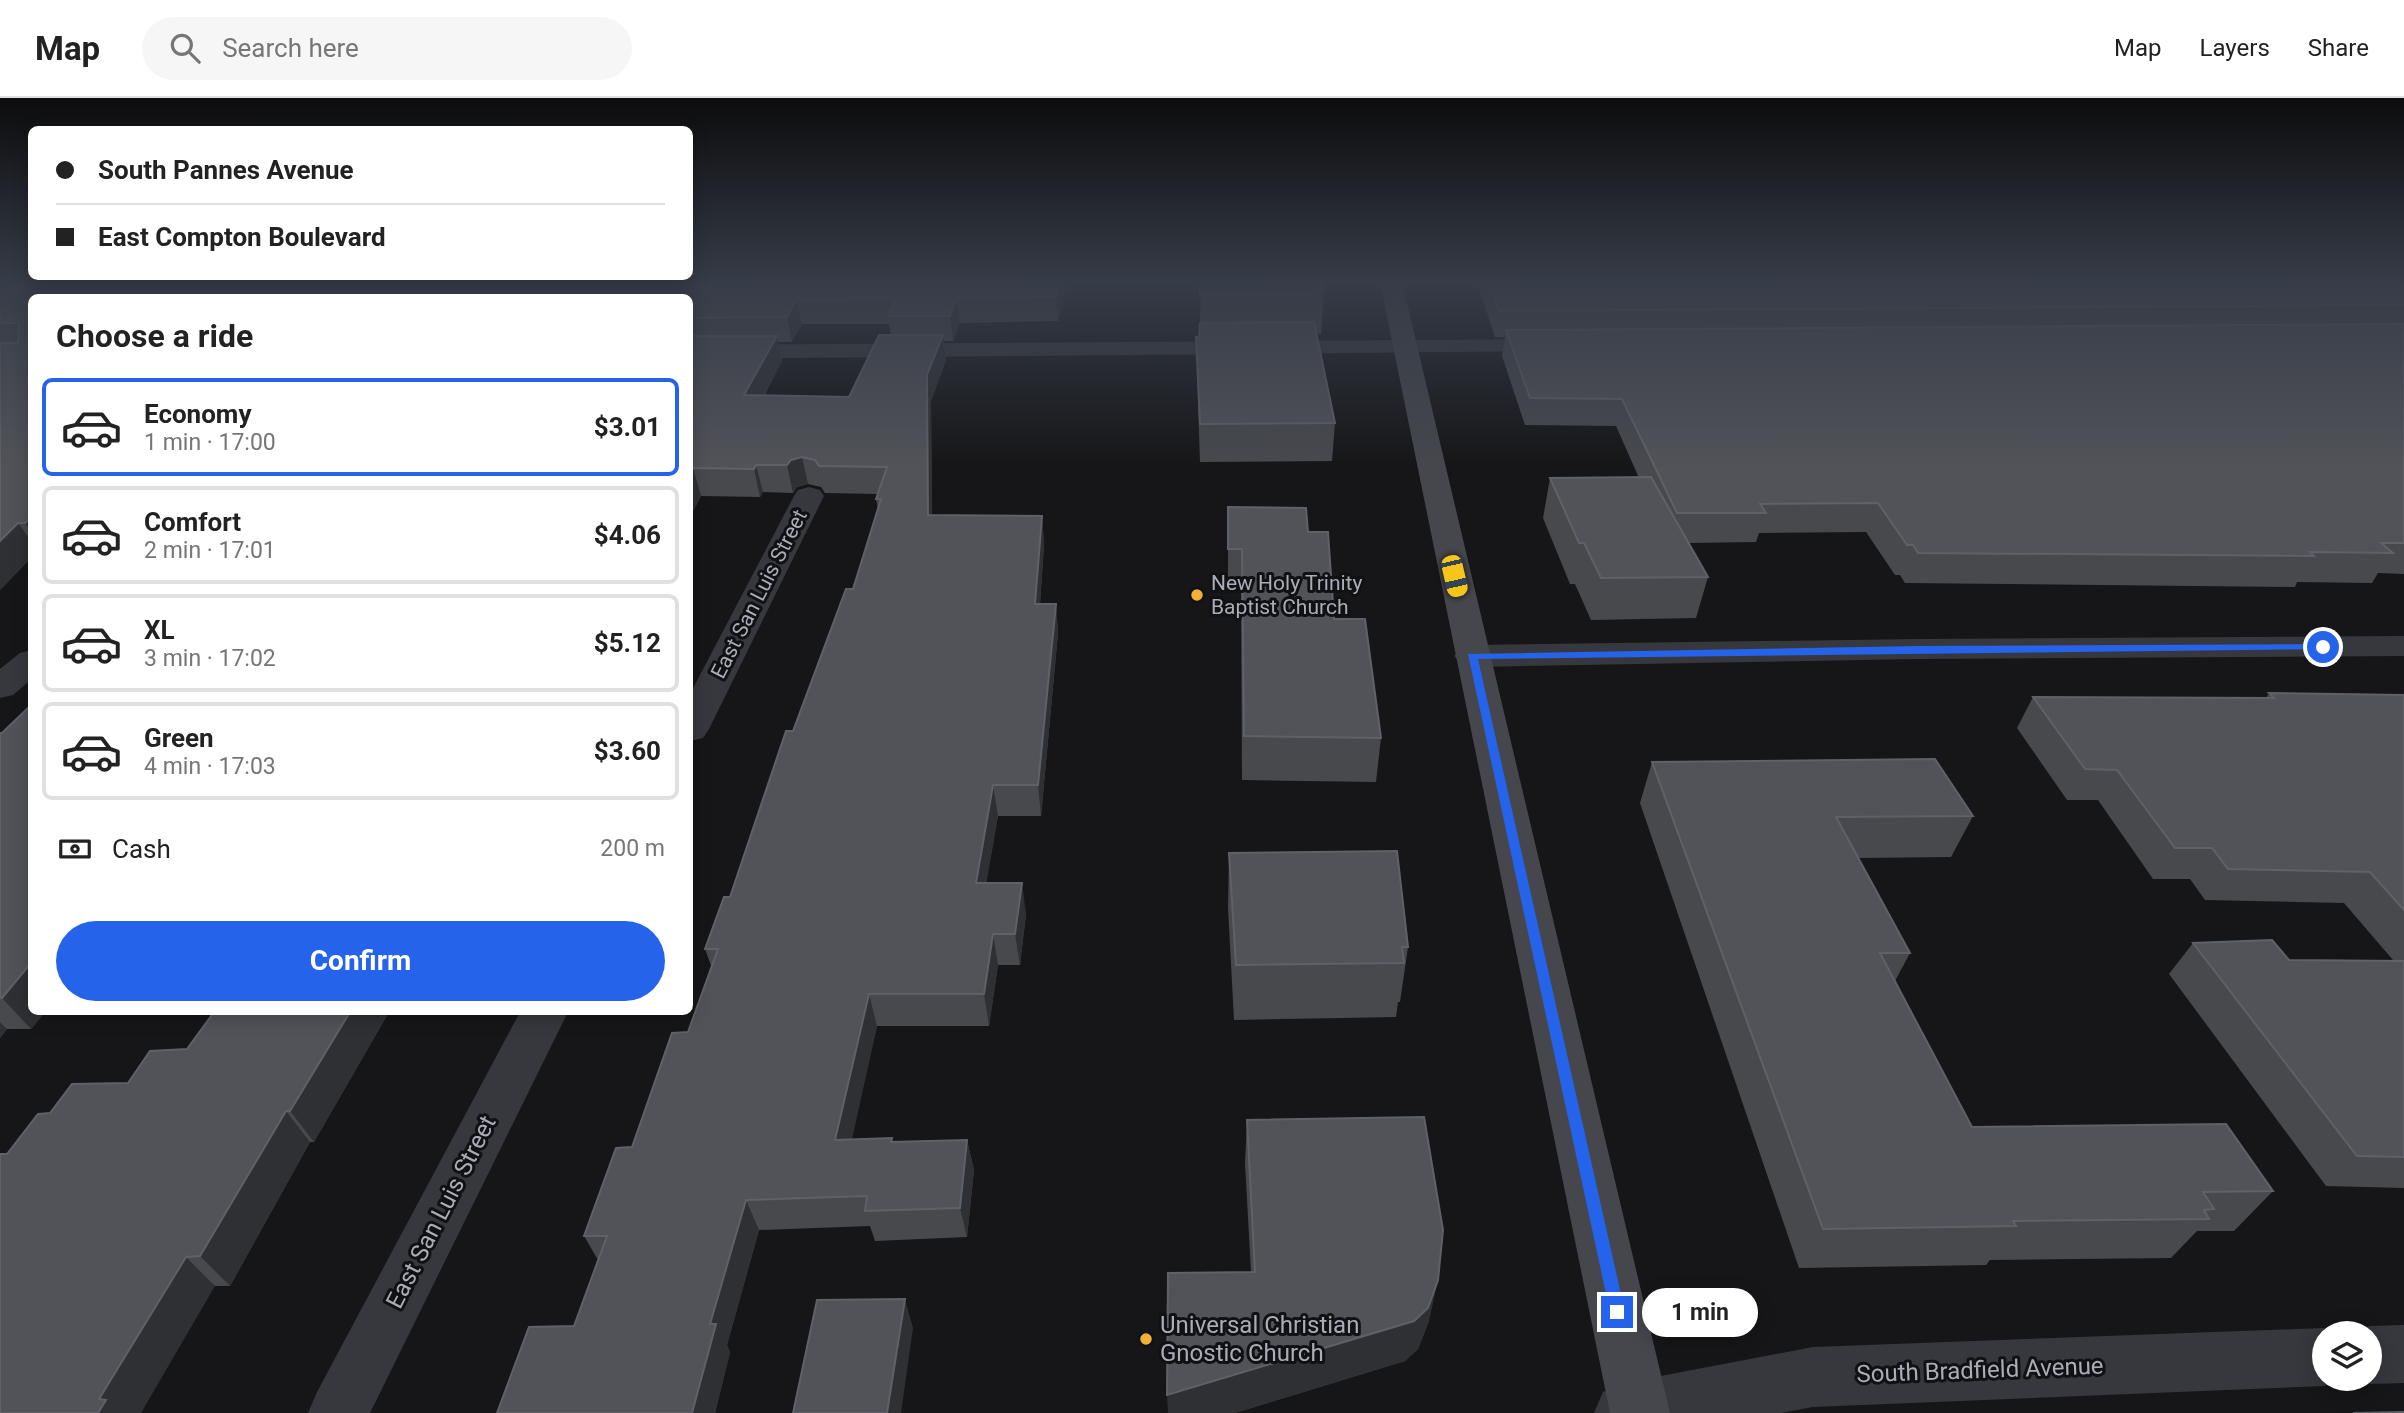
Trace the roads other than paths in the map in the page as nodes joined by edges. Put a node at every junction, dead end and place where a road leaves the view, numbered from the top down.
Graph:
1 (1404, 343) edge
2 (1585, 346) edge
3 (1405, 347) junction
4 (693, 352) edge
5 (809, 496) dead end
6 (2404, 646) edge
7 (1472, 656) junction
8 (28, 663) edge
9 (0, 687) edge
10 (693, 723) edge
11 (542, 1015) edge
12 (2404, 1354) edge
13 (2382, 1355) edge
14 (2312, 1357) edge
15 (1634, 1412) edge
16 (338, 1413) edge

1 - 3 main road
2 - 3 street
3 - 4 street
3 - 7 main road
5 - 10 street, East San Luis Street
6 - 7 street
7 - 15 main road
8 - 9 street
11 - 16 street, East San Luis Street
12 - 13 street
14 - 15 street, South Bradfield Avenue

